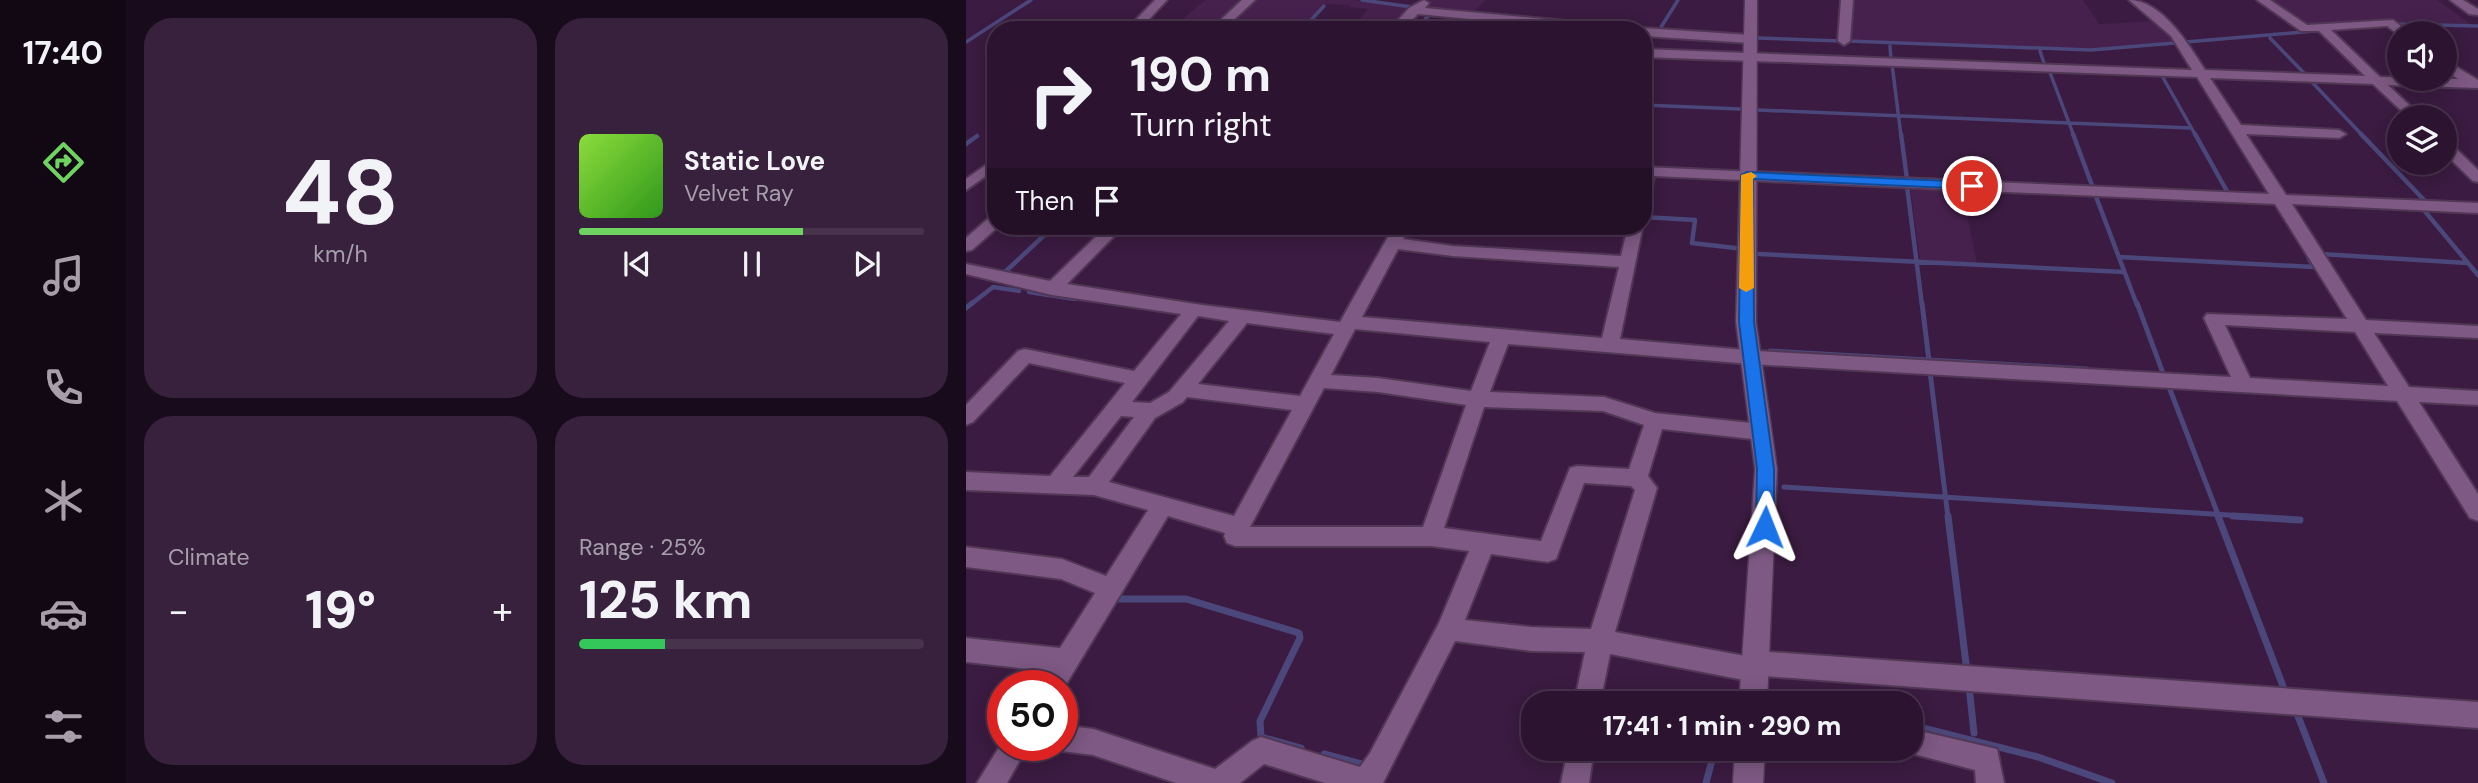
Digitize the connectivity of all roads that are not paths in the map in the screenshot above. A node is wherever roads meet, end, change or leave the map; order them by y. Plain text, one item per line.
1 (1161, 0) edge
2 (1249, 0) edge
3 (1427, 0) edge
4 (1751, 0) edge
5 (1847, 0) edge
6 (2135, 0) edge
7 (2263, 0) edge
8 (2456, 0) edge
9 (1413, 10) junction
10 (2478, 12) edge
11 (1141, 21) edge
12 (1226, 21) edge
13 (1403, 21) edge
14 (1491, 21) edge
15 (2387, 22) edge
16 (2325, 31) dead end
17 (1652, 33) edge
18 (1844, 41) dead end
19 (1750, 48) junction
20 (1652, 53) edge
21 (2457, 72) edge
22 (2200, 73) junction
23 (2375, 80) junction
24 (2476, 85) edge
25 (2401, 105) edge
26 (2235, 129) junction
27 (2339, 134) dead end
28 (2457, 158) edge
29 (987, 169) edge
30 (1652, 171) edge
31 (1747, 175) junction
32 (2478, 178) edge
33 (966, 186) edge
34 (2280, 200) junction
35 (2478, 208) edge
36 (987, 228) edge
37 (1107, 235) edge
38 (1398, 235) edge
39 (1634, 235) edge
40 (1394, 243) junction
41 (966, 246) edge
42 (1628, 262) junction
43 (966, 269) edge
44 (1052, 289) junction
45 (1192, 312) junction
46 (1242, 317) junction
47 (1347, 325) junction
48 (2359, 325) junction
49 (2478, 331) edge
50 (1501, 337) junction
51 (1610, 345) junction
52 (1750, 356) junction
53 (1137, 379) junction
54 (1318, 381) junction
55 (2244, 385) junction
56 (1182, 389) junction
57 (2403, 393) junction
58 (2478, 398) edge
59 (1478, 399) junction
60 (1305, 404) junction
61 (1114, 408) junction
62 (1149, 411) junction
63 (966, 417) edge
64 (1655, 421) junction
65 (1761, 432) junction
66 (1637, 478) junction
67 (1057, 482) junction
68 (968, 484) edge
69 (1094, 486) junction
70 (1162, 506) junction
71 (2478, 512) edge
72 (1239, 527) junction
73 (1431, 536) junction
74 (1484, 543) junction
75 (966, 557) edge
76 (1111, 589) junction
77 (1450, 629) junction
78 (1600, 641) junction
79 (966, 650) edge
80 (1067, 661) junction
81 (1755, 667) junction
82 (1061, 670) edge
83 (1590, 691) edge
84 (1753, 691) edge
85 (2478, 715) edge
86 (1078, 740) edge
87 (1923, 745) edge
88 (1005, 761) edge
89 (1579, 761) edge
90 (1749, 761) edge
91 (1367, 782) edge
92 (991, 783) edge
93 (1218, 783) edge
94 (1575, 783) edge
95 (1748, 783) edge
96 (1990, 783) edge

1 - 11 street
2 - 12 street
3 - 9 street
4 - 19 main road
5 - 18 street
6 - 22 street
7 - 15 street
8 - 10 street
9 - 13 street
9 - 14 street
16 - 23 street
17 - 19 street
19 - 20 street
19 - 22 street
19 - 31 main road
21 - 24 street
22 - 23 street
22 - 26 street
23 - 24 street
23 - 25 street
26 - 27 street
26 - 34 street
28 - 32 street
29 - 33 street
30 - 31 street
31 - 34 street
31 - 52 main road
34 - 35 street
34 - 48 street
36 - 41 street
37 - 44 street
38 - 40 street
39 - 42 street
40 - 42 street
40 - 47 street
42 - 51 street
43 - 44 street
44 - 45 street
45 - 46 street
45 - 53 street
46 - 47 street
46 - 56 street
47 - 50 street
47 - 54 street
48 - 49 street
48 - 55 street
48 - 57 street
50 - 51 street
50 - 59 street
51 - 52 street
52 - 55 street
52 - 65 main road
53 - 61 street
53 - 63 street
54 - 59 street
54 - 60 street
55 - 57 street
56 - 60 street
56 - 62 street
57 - 58 street
57 - 71 street
59 - 64 street
59 - 73 street
60 - 72 street
61 - 62 street
61 - 67 street
62 - 69 street
64 - 65 street
64 - 66 street
65 - 81 main road
66 - 74 street
66 - 78 street
67 - 68 street
67 - 69 street
69 - 70 street
70 - 72 street
70 - 76 street
72 - 73 street
73 - 74 street
74 - 77 street
75 - 76 street
76 - 80 street
77 - 78 street
77 - 91 street
78 - 81 street
78 - 83 street
79 - 80 street
80 - 82 street
81 - 84 main road
81 - 85 street
86 - 93 street
87 - 96 street
88 - 92 street
89 - 94 street
90 - 95 main road
91 - 93 street

